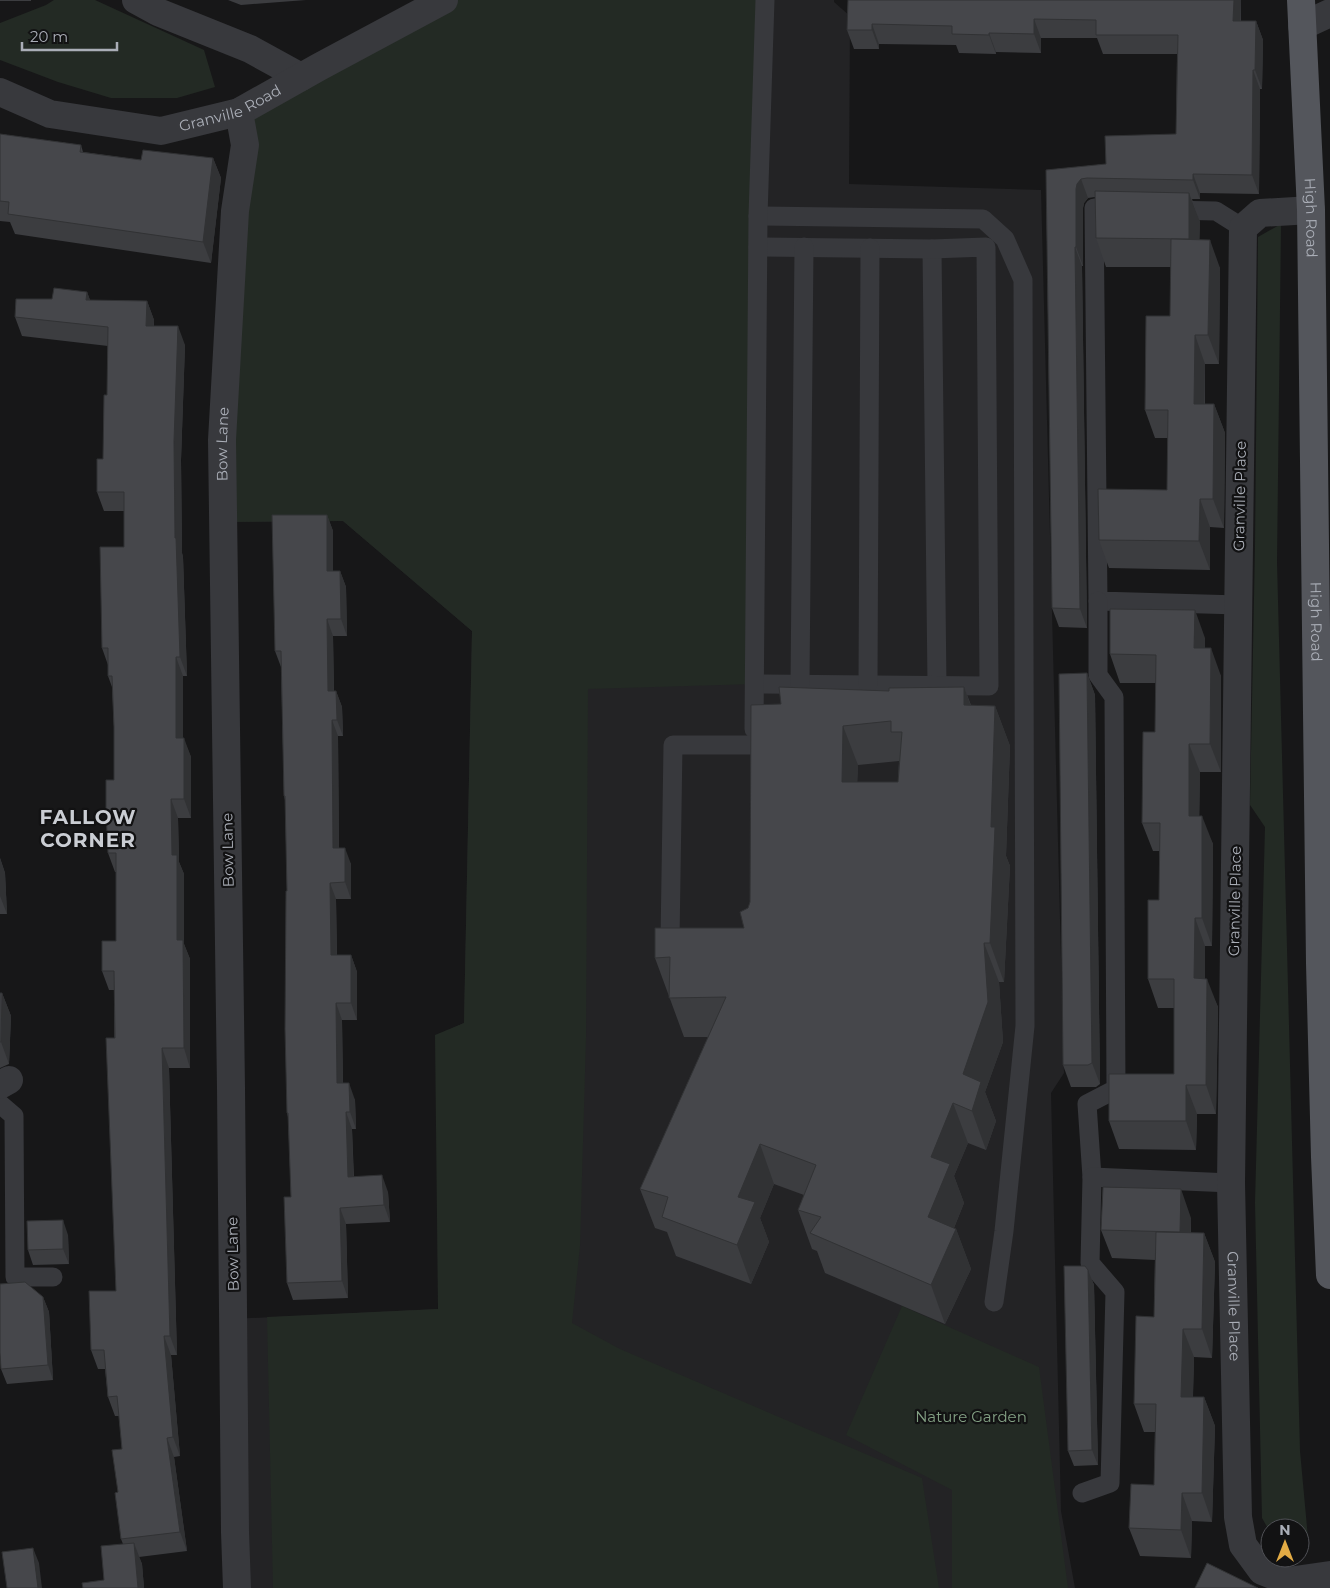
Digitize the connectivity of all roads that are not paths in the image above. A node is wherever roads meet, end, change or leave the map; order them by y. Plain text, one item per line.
1 (136, 0) edge
2 (444, 0) edge
3 (765, 0) edge
4 (1302, 13) edge
5 (1330, 14) edge
6 (302, 77) junction
7 (0, 92) edge
8 (239, 112) junction
9 (1132, 209) edge
10 (1151, 210) edge
11 (1311, 210) junction
12 (758, 216) junction
13 (1243, 228) junction
14 (758, 247) junction
15 (804, 247) junction
16 (870, 248) junction
17 (932, 249) junction
18 (1098, 601) junction
19 (1239, 605) junction
20 (754, 684) junction
21 (800, 684) junction
22 (868, 684) junction
23 (938, 685) junction
24 (754, 745) junction
25 (754, 764) edge
26 (697, 941) edge
27 (3, 1090) edge
28 (1092, 1177) junction
29 (1231, 1183) junction
30 (1330, 1275) edge
31 (53, 1276) dead end
32 (994, 1302) dead end
33 (1082, 1493) dead end
34 (1330, 1576) edge
35 (238, 1588) edge

1 - 6 street
2 - 6 street, Granville Road
3 - 12 lane
4 - 5 street
4 - 11 main road, High Road
6 - 8 street, Granville Road
7 - 8 street, Granville Road
8 - 35 street, Bow Lane
9 - 18 lane
10 - 13 lane
11 - 13 street
11 - 30 main road, High Road
12 - 14 lane
12 - 32 lane
13 - 19 street, Granville Place
14 - 15 lane
14 - 20 lane
15 - 16 lane
15 - 21 lane
16 - 17 lane
16 - 22 lane
17 - 23 lane
17 - 23 lane
18 - 19 lane
18 - 28 lane
19 - 29 street, Granville Place
20 - 21 lane
20 - 24 lane
21 - 22 lane
22 - 23 lane
24 - 25 lane
24 - 26 lane
27 - 31 lane
28 - 29 lane
28 - 33 lane
29 - 34 street, Granville Place

